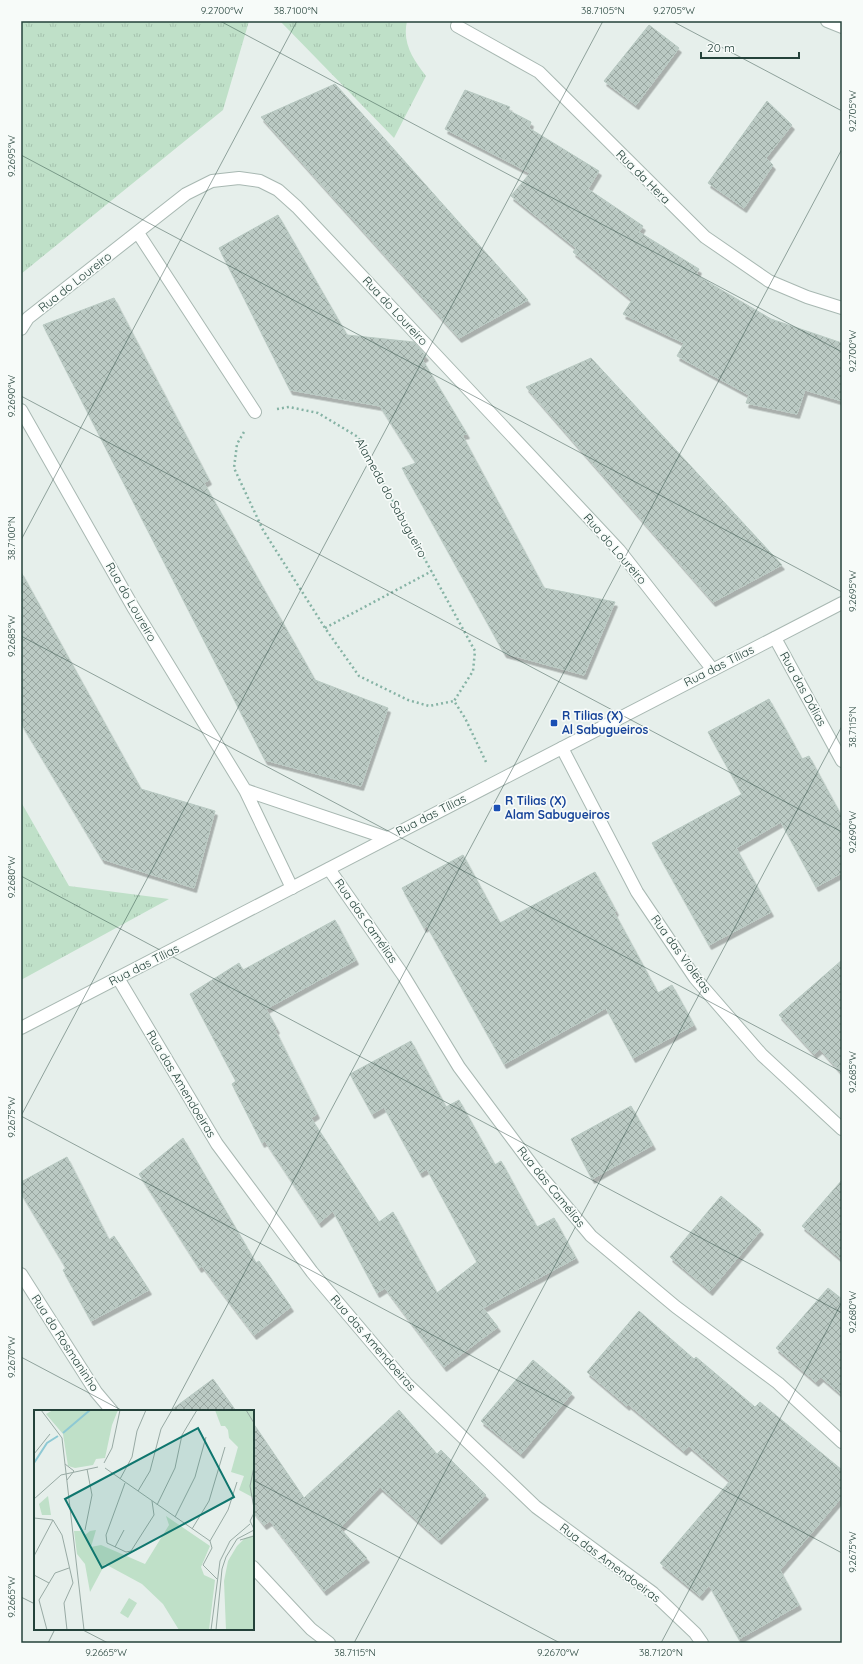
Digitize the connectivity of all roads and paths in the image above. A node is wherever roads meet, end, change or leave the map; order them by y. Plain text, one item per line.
1 (826, 21) edge
2 (457, 26) dead end
3 (842, 27) edge
4 (138, 233) junction
5 (842, 308) edge
6 (21, 329) edge
7 (21, 410) edge
8 (255, 412) junction
9 (432, 571) junction
10 (842, 603) edge
11 (325, 628) junction
12 (775, 638) junction
13 (713, 670) junction
14 (454, 702) junction
15 (562, 748) junction
16 (842, 761) edge
17 (496, 782) junction
18 (245, 790) junction
19 (387, 838) junction
20 (329, 868) junction
21 (292, 888) junction
22 (118, 978) junction
23 (21, 1028) edge
24 (842, 1129) edge
25 (21, 1274) edge
26 (111, 1410) edge
27 (842, 1442) edge
28 (254, 1568) edge
29 (329, 1643) edge
30 (702, 1643) edge

1 - 3 street
2 - 5 street, Rua da Hera
4 - 6 street, Rua do Loureiro
4 - 8 street
4 - 13 street, Rua do Loureiro
7 - 18 street, Rua do Loureiro
8 - 9 path, Alameda do Sabugueiro
8 - 11 path
9 - 11 path, Alameda do Sabugueiro
9 - 14 path, Alameda do Sabugueiro
10 - 12 street, Rua das Tílias
11 - 14 path
12 - 13 street, Rua das Tílias
12 - 16 street, Rua das Dálias
13 - 15 street, Rua das Tílias
14 - 17 path
15 - 17 street, Rua das Tílias
15 - 24 street, Rua das Violetas
17 - 19 street, Rua das Tílias
18 - 19 street
18 - 21 street, Rua do Loureiro
19 - 20 street, Rua das Tílias
20 - 21 street, Rua das Tílias
20 - 27 street, Rua das Camélias
21 - 22 street, Rua das Tílias
22 - 23 street, Rua das Tílias
22 - 30 street, Rua das Amendoeiras
25 - 26 street, Rua do Rosmaninho
28 - 29 street

